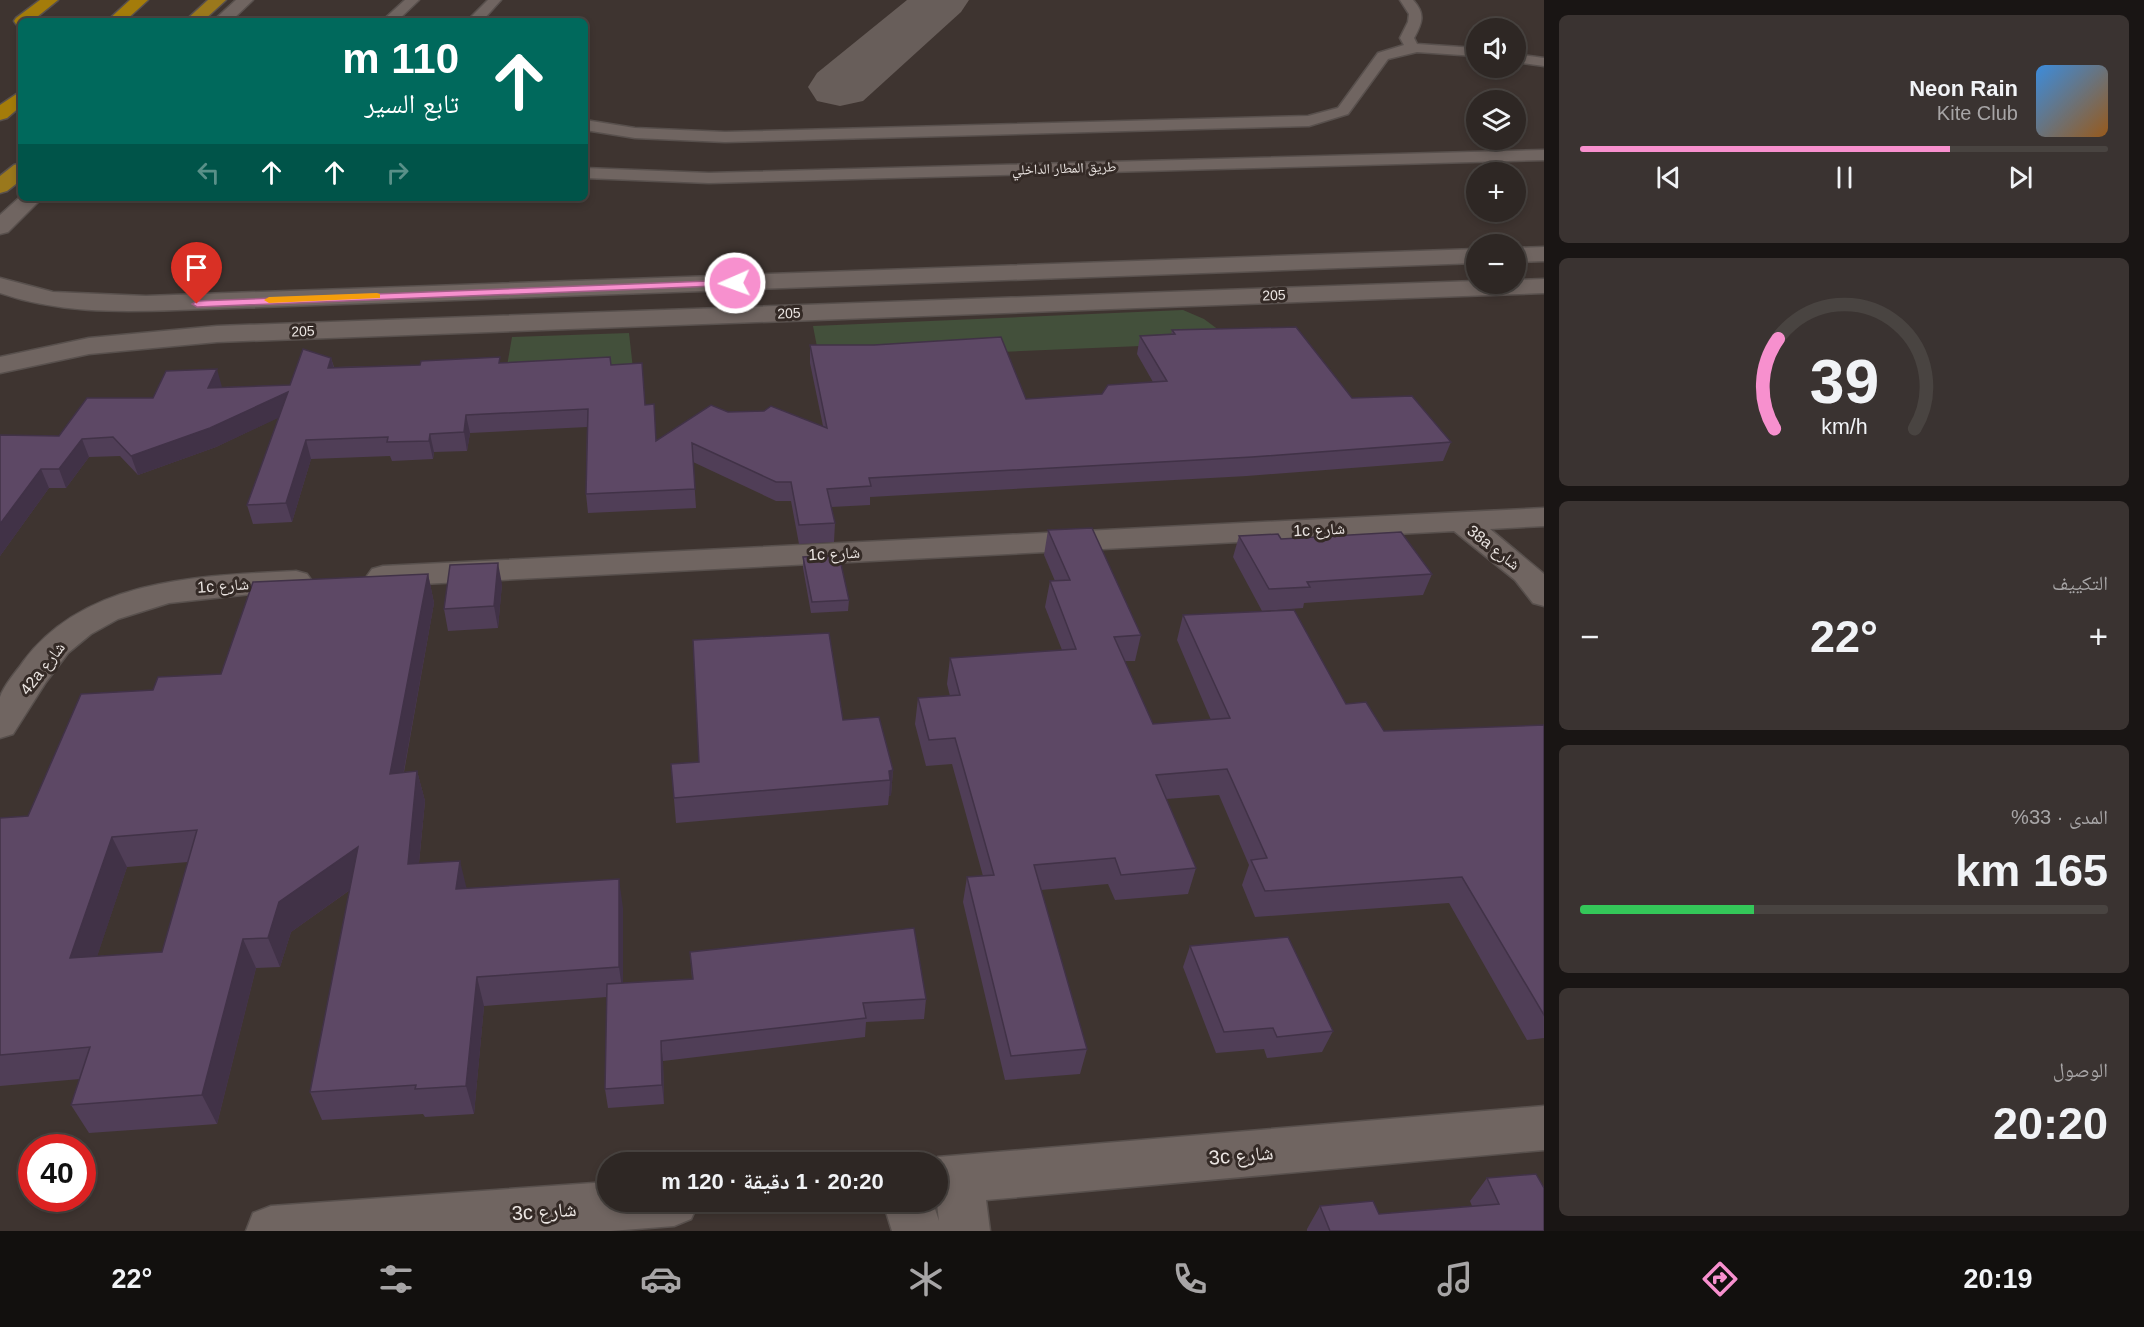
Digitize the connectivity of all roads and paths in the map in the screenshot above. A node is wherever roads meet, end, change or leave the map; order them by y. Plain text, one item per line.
1 (50, 0) edge
2 (140, 0) edge
3 (218, 0) edge
4 (245, 0) edge
5 (413, 0) edge
6 (495, 0) edge
7 (1406, 0) edge
8 (25, 18) edge
9 (119, 18) edge
10 (197, 18) edge
11 (225, 18) edge
12 (392, 18) edge
13 (477, 18) edge
14 (18, 23) edge
15 (7, 32) dead end
16 (1413, 48) junction
17 (1466, 51) edge
18 (1526, 60) edge
19 (1544, 62) edge
20 (18, 99) edge
21 (0, 114) edge
22 (588, 125) edge
23 (1544, 155) edge
24 (18, 172) edge
25 (588, 172) edge
26 (0, 187) edge
27 (28, 201) edge
28 (0, 227) edge
29 (1544, 254) edge
30 (1526, 255) edge
31 (1466, 256) edge
32 (0, 285) edge
33 (1544, 286) edge
34 (234, 301) junction
35 (0, 306) edge
36 (217, 334) junction
37 (0, 345) edge
38 (0, 365) edge
39 (1544, 517) edge
40 (1502, 519) junction
41 (1461, 521) junction
42 (360, 578) edge
43 (325, 579) edge
44 (1535, 584) edge
45 (126, 605) joint
46 (0, 725) edge
47 (1544, 1128) edge
48 (948, 1180) edge
49 (597, 1208) edge
50 (911, 1212) edge
51 (271, 1231) edge
52 (917, 1231) edge
53 (965, 1231) edge

1 - 8 highway
2 - 9 highway
3 - 10 highway
4 - 11 street
5 - 12 lane
6 - 13 lane
7 - 16 lane
14 - 15 highway
16 - 17 lane
16 - 22 lane
18 - 19 lane
20 - 21 highway
23 - 25 lane, طريق المطار الداخلي
24 - 26 highway
27 - 28 street
29 - 30 street
31 - 34 street, 205
32 - 34 street, 205
33 - 36 street, 205
34 - 35 street
36 - 37 street
36 - 38 street, 205
39 - 40 street, 1c شارع
40 - 41 street, 1c شارع
40 - 44 street, 38a شارع
41 - 42 street, 1c شارع
41 - 44 street, 38a شارع
43 - 45 street, 1c شارع
45 - 46 street, 42a شارع
47 - 48 street, 3c شارع
48 - 53 street
49 - 51 street, 3c شارع
50 - 52 street

